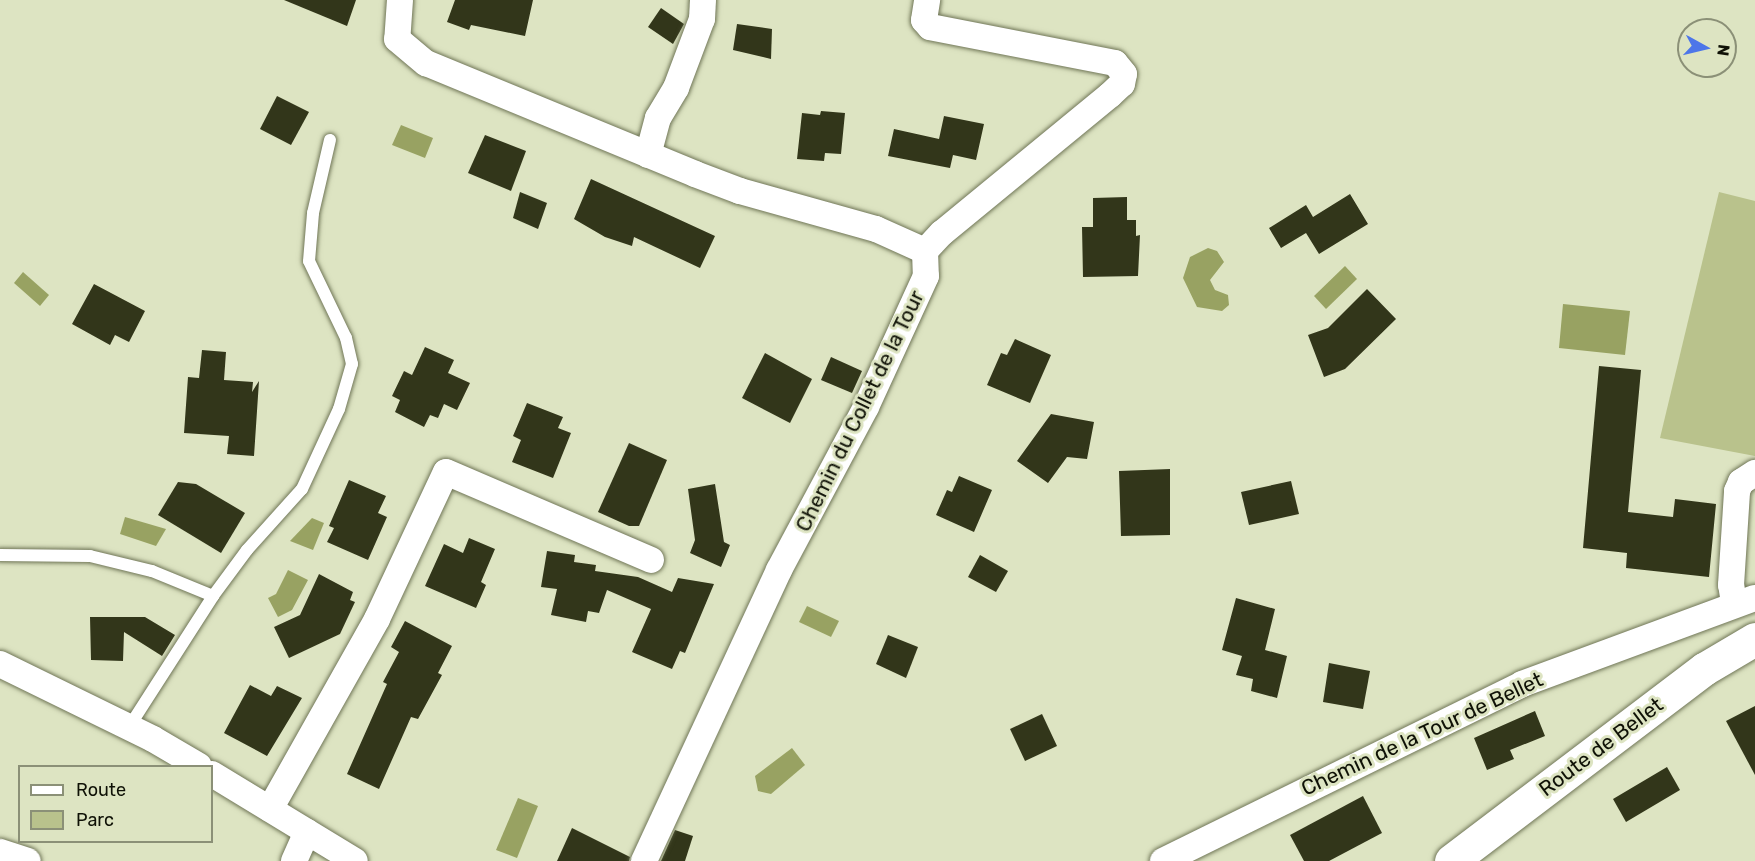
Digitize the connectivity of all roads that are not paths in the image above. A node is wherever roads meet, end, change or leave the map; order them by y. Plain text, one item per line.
1 (400, 0) edge
2 (703, 0) edge
3 (927, 0) edge
4 (330, 140) dead end
5 (648, 155) junction
6 (926, 251) junction
7 (1755, 473) edge
8 (0, 555) edge
9 (651, 560) dead end
10 (213, 596) junction
11 (1744, 600) edge
12 (1755, 639) edge
13 (0, 664) edge
14 (129, 727) junction
15 (197, 765) edge
16 (213, 775) edge
17 (270, 810) junction
18 (307, 832) junction
19 (0, 852) edge
20 (28, 861) edge
21 (294, 861) edge
22 (355, 861) edge
23 (644, 861) edge
24 (1164, 861) edge
25 (1451, 861) edge

1 - 5 street
2 - 5 street
3 - 6 street
4 - 10 lane
5 - 6 street
6 - 23 street, Chemin du Collet de la Tour
7 - 11 street
8 - 10 lane
9 - 17 street
10 - 14 lane
11 - 24 street, Chemin de la Tour de Bellet
12 - 25 main road, Route de Bellet
13 - 14 street
14 - 15 street
16 - 17 street
17 - 18 street
18 - 21 street
18 - 22 street
19 - 20 street

